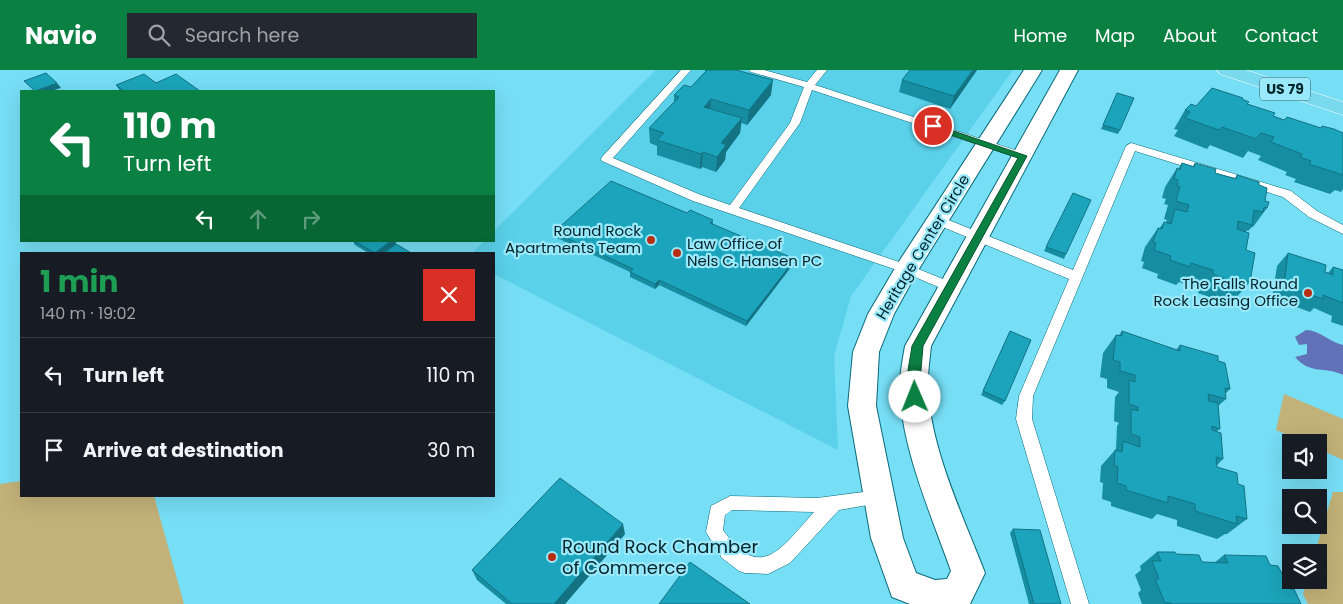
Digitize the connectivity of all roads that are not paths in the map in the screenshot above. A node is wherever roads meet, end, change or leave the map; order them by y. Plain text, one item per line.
1 (686, 70) edge
2 (754, 70) edge
3 (822, 70) edge
4 (1033, 70) edge
5 (1069, 70) edge
6 (1227, 70) edge
7 (809, 86) junction
8 (1343, 109) edge
9 (986, 144) junction
10 (1023, 156) junction
11 (732, 210) junction
12 (937, 220) junction
13 (1343, 230) edge
14 (979, 237) junction
15 (907, 269) junction
16 (1077, 277) junction
17 (950, 287) junction
18 (880, 497) junction
19 (834, 502) junction
20 (1080, 604) edge

1 - 11 lane
2 - 7 lane
3 - 7 lane
4 - 9 street, Heritage Center Circle
5 - 10 street, Heritage Center Circle
6 - 8 highway, US 79
7 - 9 lane
7 - 11 lane
9 - 10 lane
9 - 12 street, Heritage Center Circle
10 - 14 street, Heritage Center Circle
11 - 15 lane
12 - 14 lane
12 - 15 street, Heritage Center Circle
13 - 16 lane
14 - 16 lane
14 - 17 street, Heritage Center Circle
15 - 17 lane
15 - 18 street, Heritage Center Circle
16 - 20 lane
17 - 18 street, Heritage Center Circle
18 - 19 lane
19 - 19 lane

